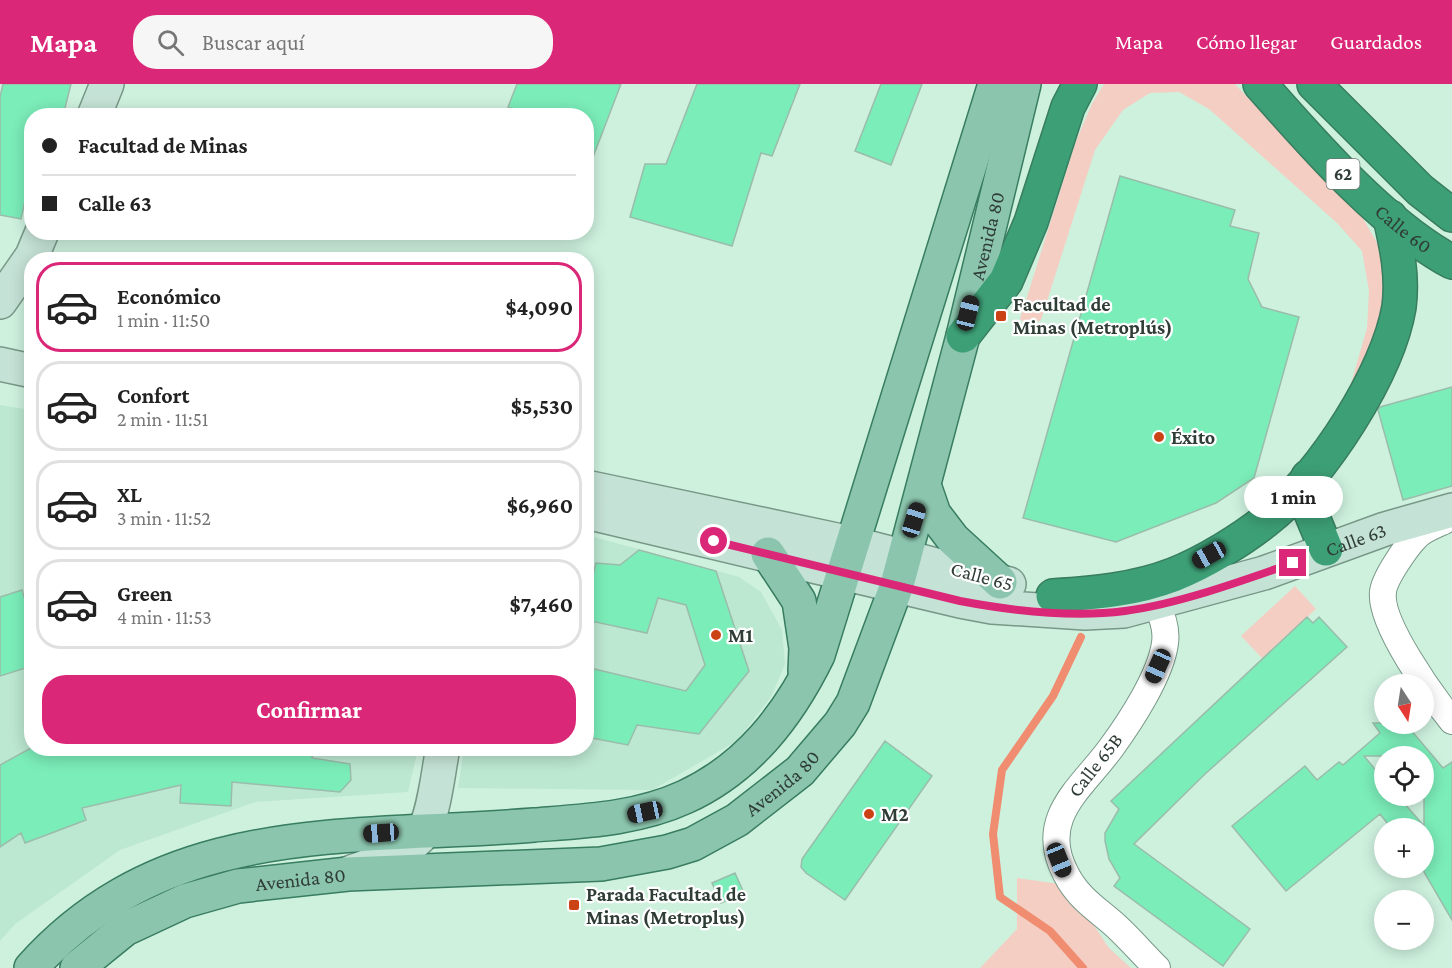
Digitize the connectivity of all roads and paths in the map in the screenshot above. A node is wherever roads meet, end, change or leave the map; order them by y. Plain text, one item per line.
1 (107, 84) edge
2 (995, 84) edge
3 (1024, 84) edge
4 (1080, 84) edge
5 (1260, 84) edge
6 (1314, 84) edge
7 (97, 108) edge
8 (1452, 215) edge
9 (1390, 218) junction
10 (1452, 262) edge
11 (24, 268) edge
12 (0, 302) edge
13 (963, 336) junction
14 (0, 364) edge
15 (24, 369) edge
16 (1308, 477) junction
17 (924, 485) junction
18 (594, 489) edge
19 (1452, 510) edge
20 (594, 514) edge
21 (1452, 517) edge
22 (1326, 549) junction
23 (768, 554) junction
24 (847, 557) junction
25 (901, 571) junction
26 (1000, 582) junction
27 (1053, 596) junction
28 (1156, 604) junction
29 (1085, 614) junction
30 (804, 683) junction
31 (1452, 721) edge
32 (441, 756) edge
33 (424, 831) junction
34 (348, 874) junction
35 (31, 968) edge
36 (77, 968) edge
37 (1157, 968) edge

1 - 7 main road
2 - 24 main road, Avenida 80
3 - 13 main road, Avenida 80
4 - 13 highway
5 - 9 highway, Calle 60 / 62
6 - 8 highway
9 - 10 highway, Calle 60 / 62
9 - 16 highway
11 - 12 main road
13 - 17 main road, Avenida 80
14 - 15 main road
16 - 22 highway
16 - 27 highway
17 - 25 main road, Avenida 80
17 - 26 main road
18 - 24 main road, Calle 65
19 - 22 main road, Calle 63
20 - 23 main road, Calle 65
21 - 31 street
22 - 28 main road, Calle 63
23 - 24 main road, Calle 65
23 - 30 main road
24 - 25 main road, Calle 65
24 - 30 main road, Avenida 80
25 - 26 main road, Calle 65
25 - 29 main road, Calle 65
25 - 34 main road, Avenida 80
26 - 27 main road, Calle 65
27 - 29 main road, Calle 65
28 - 29 main road, Calle 63
28 - 37 street, Calle 65B
30 - 33 main road, Avenida 80
32 - 33 main road
33 - 34 main road
33 - 35 main road, Avenida 80
34 - 36 main road, Avenida 80

